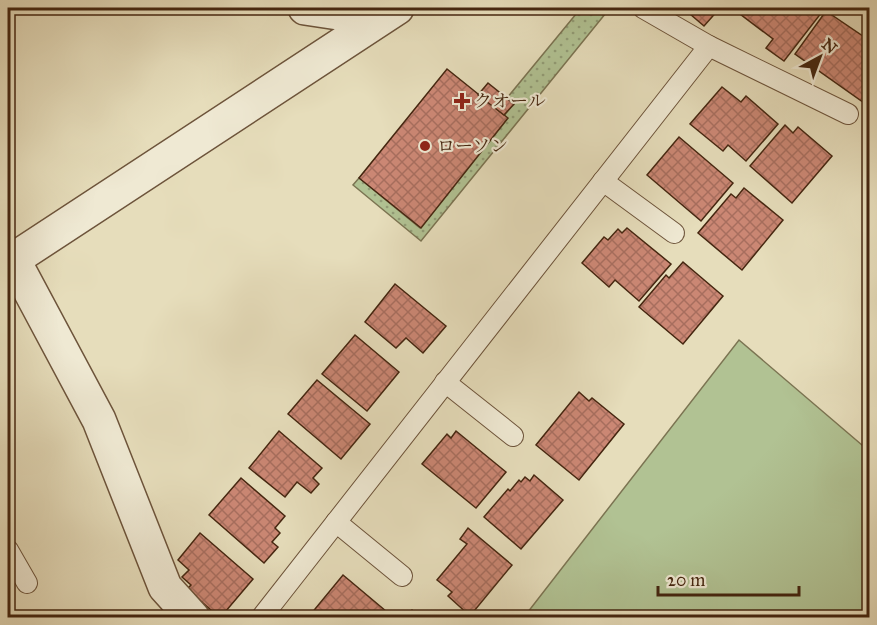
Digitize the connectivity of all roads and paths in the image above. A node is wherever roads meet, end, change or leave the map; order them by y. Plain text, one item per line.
1 (644, 8) edge
2 (313, 9) edge
3 (388, 13) edge
4 (709, 46) junction
5 (330, 51) junction
6 (848, 114) dead end
7 (603, 181) junction
8 (674, 233) dead end
9 (10, 261) edge
10 (445, 382) junction
11 (513, 436) dead end
12 (336, 522) junction
13 (8, 550) edge
14 (402, 576) dead end
15 (27, 583) dead end
16 (193, 618) edge
17 (261, 618) edge

1 - 4 lane
2 - 3 street
2 - 5 street
3 - 5 street
4 - 6 lane
4 - 7 lane
5 - 9 street
7 - 8 lane
7 - 10 lane
9 - 16 street
10 - 11 lane
10 - 12 lane
12 - 14 lane
12 - 17 lane
13 - 15 lane

